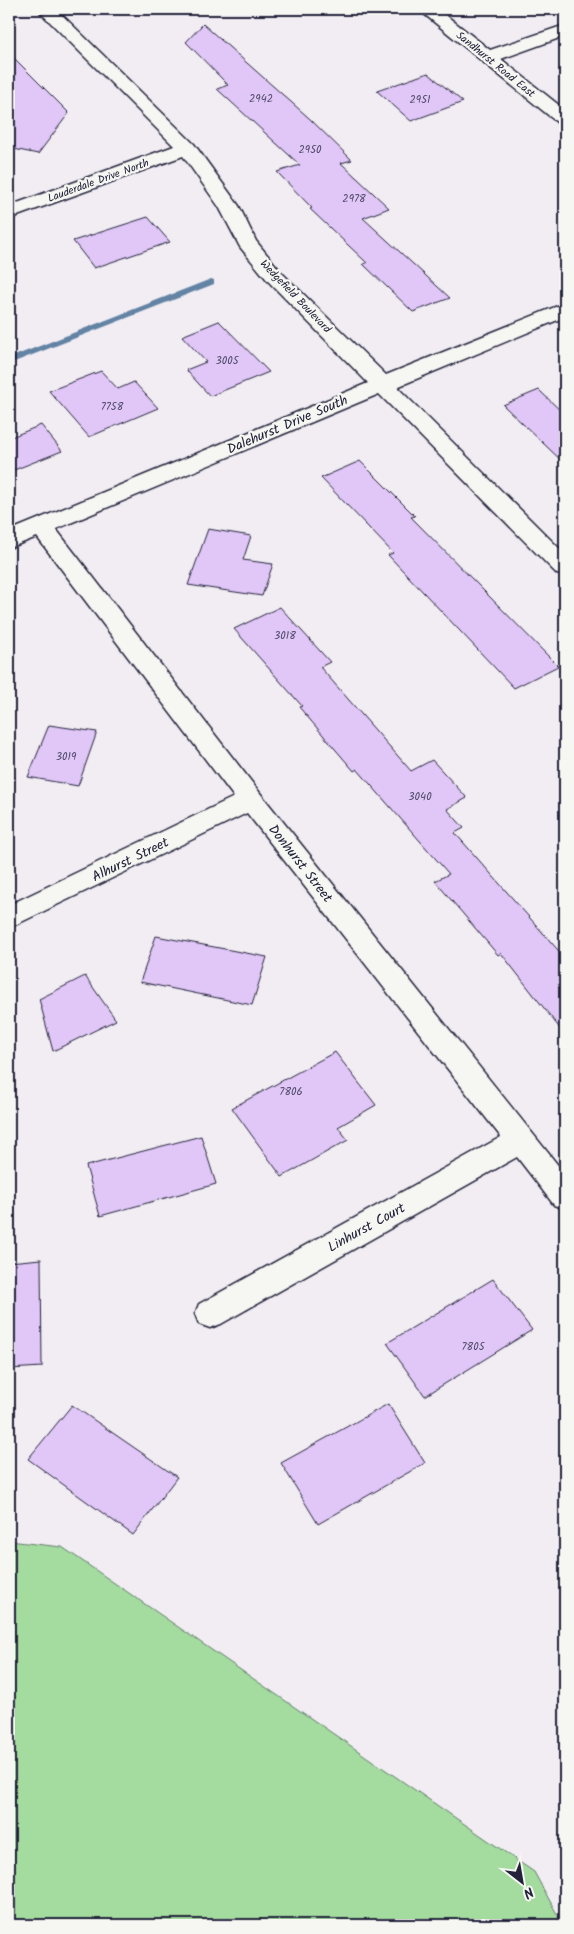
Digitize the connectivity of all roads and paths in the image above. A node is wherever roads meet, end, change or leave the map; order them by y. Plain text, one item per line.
1 (46, 9) edge
2 (427, 9) edge
3 (565, 30) edge
4 (488, 58) junction
5 (565, 120) edge
6 (187, 148) junction
7 (9, 212) edge
8 (565, 310) edge
9 (383, 384) junction
10 (41, 526) junction
11 (9, 540) edge
12 (565, 568) edge
13 (251, 800) junction
14 (9, 917) edge
15 (521, 1140) junction
16 (565, 1196) edge
17 (210, 1314) dead end

1 - 6 street, Wedgefield Boulevard
2 - 4 street, Sandhurst Road East
3 - 4 street
4 - 5 street, Sandhurst Road East
6 - 7 street, Lauderdale Drive North
6 - 9 street, Wedgefield Boulevard
8 - 9 street, Dalehurst Drive South
9 - 10 street, Dalehurst Drive South
9 - 12 street, Wedgefield Boulevard
10 - 11 street, Dalehurst Drive South
10 - 13 street, Donhurst Street
13 - 14 street, Alhurst Street
13 - 15 street, Donhurst Street
15 - 16 street, Donhurst Street
15 - 17 street, Linhurst Court

